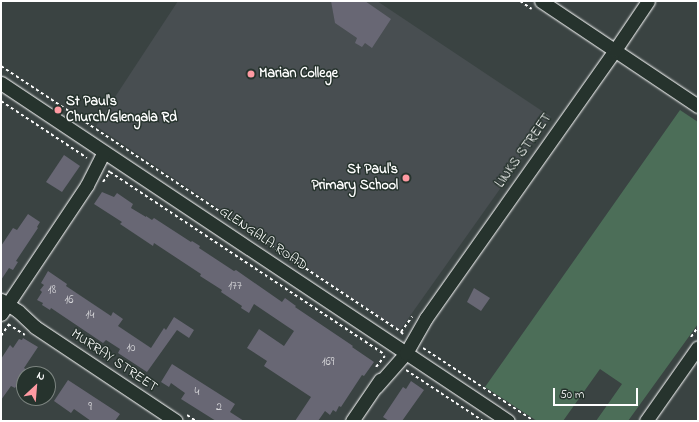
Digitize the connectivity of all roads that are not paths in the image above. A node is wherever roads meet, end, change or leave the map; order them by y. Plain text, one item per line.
1 (541, 1) edge
2 (648, 1) edge
3 (615, 50) junction
4 (1, 83) edge
5 (698, 106) edge
6 (108, 155) junction
7 (3, 308) edge
8 (698, 347) edge
9 (402, 350) junction
10 (176, 421) edge
11 (352, 421) edge
12 (508, 421) edge
13 (646, 421) edge

1 - 3 street
2 - 3 street, LINKS STREET
3 - 5 street
3 - 9 street, LINKS STREET
4 - 6 street, GLENGALA ROAD
6 - 7 street
6 - 9 street, GLENGALA ROAD
7 - 10 street, MURRAY STREET
8 - 13 street
9 - 11 street, LINKS STREET
9 - 12 street, GLENGALA ROAD

